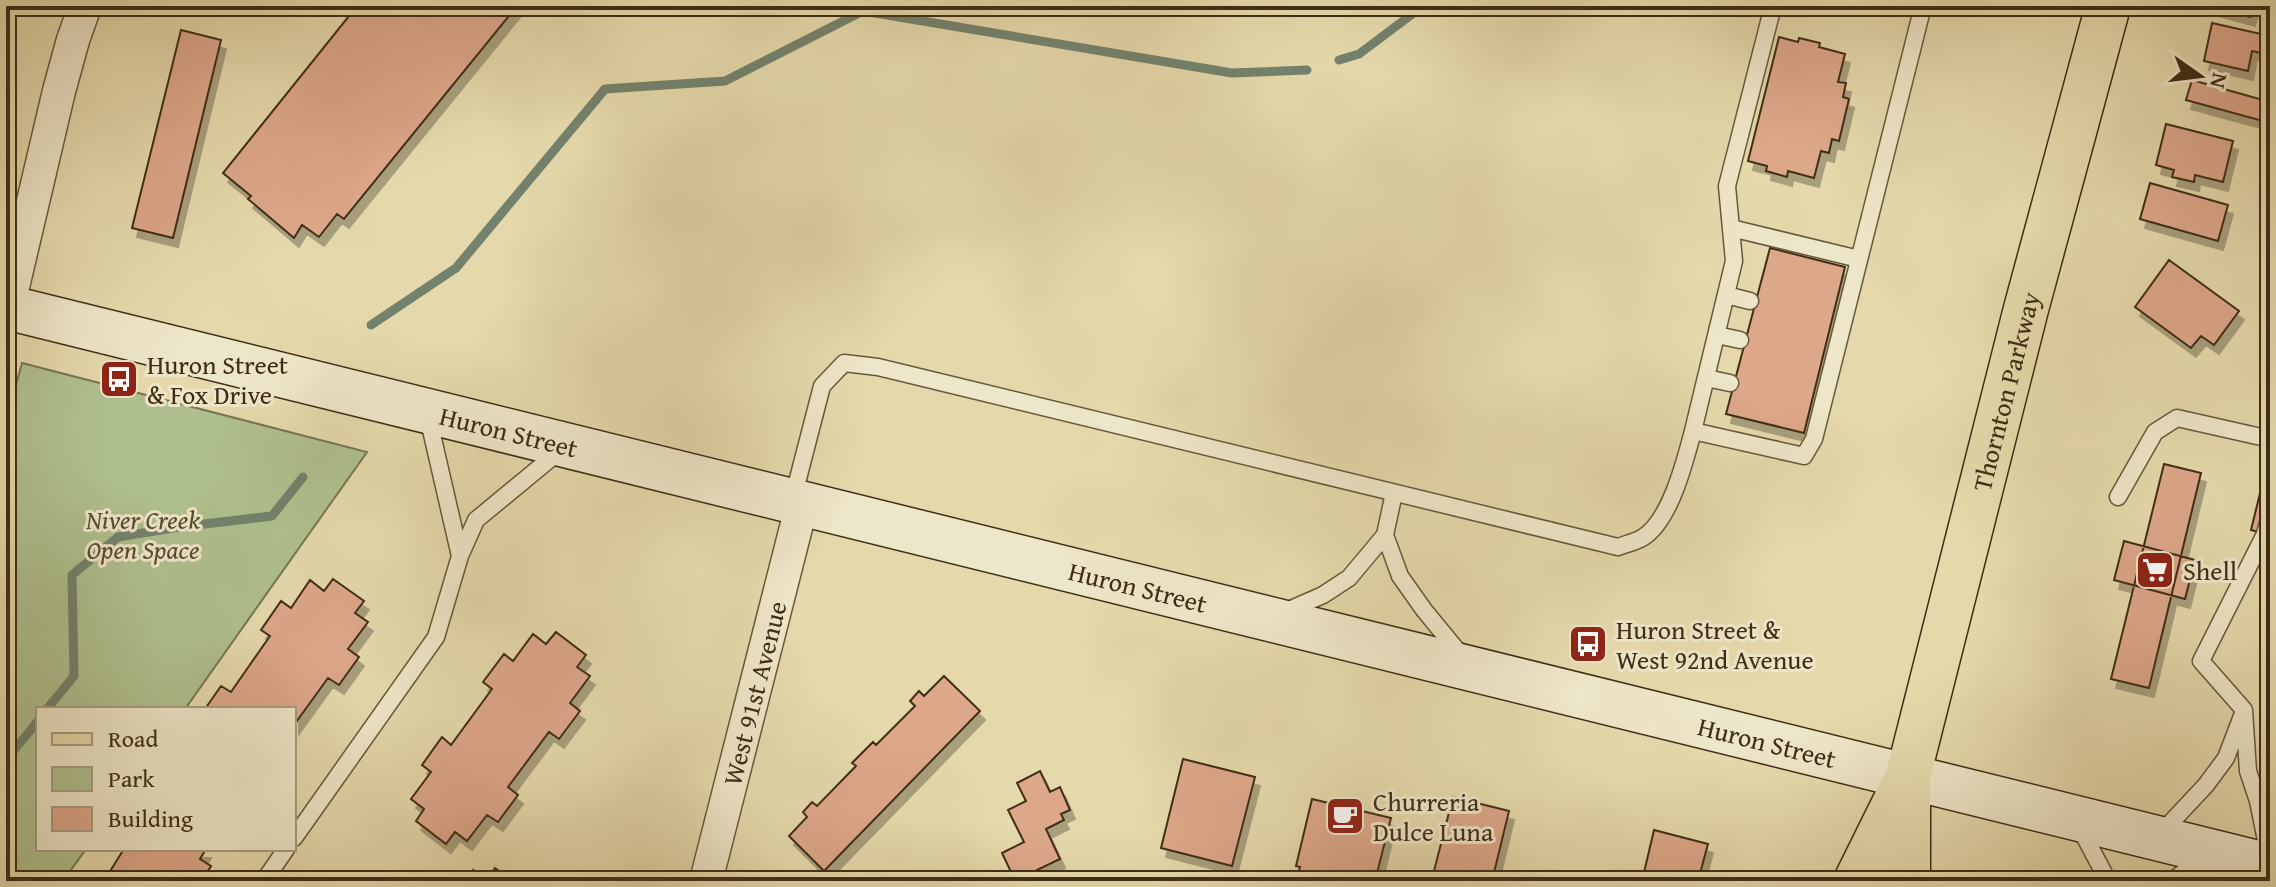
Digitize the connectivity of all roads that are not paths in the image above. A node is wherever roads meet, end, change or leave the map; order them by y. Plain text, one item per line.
1 (85, 6) edge
2 (1773, 6) edge
3 (2108, 6) edge
4 (1918, 7) edge
5 (1731, 228) junction
6 (1859, 259) junction
7 (1726, 295) junction
8 (1750, 301) dead end
9 (7, 308) edge
10 (1717, 335) junction
11 (1740, 340) dead end
12 (1706, 378) junction
13 (1730, 383) dead end
14 (427, 411) junction
15 (1693, 431) junction
16 (2270, 439) edge
17 (567, 446) junction
18 (1394, 493) junction
19 (2118, 497) dead end
20 (798, 503) junction
21 (2270, 515) edge
22 (1385, 535) junction
23 (460, 556) junction
24 (1270, 619) junction
25 (1473, 669) junction
26 (2244, 710) junction
27 (1908, 776) junction
28 (2074, 817) junction
29 (296, 835) edge
30 (2156, 838) junction
31 (285, 851) edge
32 (2211, 851) junction
33 (2270, 863) edge
34 (264, 881) edge
35 (706, 881) edge
36 (1856, 881) edge
37 (1908, 881) edge
38 (2108, 881) edge
39 (2172, 881) edge

1 - 9 street
2 - 5 lane
3 - 27 main road, Thornton Parkway
4 - 6 lane
5 - 6 lane
5 - 7 lane
6 - 15 lane
7 - 8 lane
7 - 10 lane
9 - 14 main road, Huron Street
10 - 11 lane
10 - 12 lane
12 - 13 lane
12 - 15 lane
14 - 17 main road, Huron Street
14 - 23 lane
15 - 18 lane
16 - 19 lane
17 - 20 main road, Huron Street
17 - 23 lane
18 - 20 lane
18 - 22 lane
20 - 24 main road, Huron Street
20 - 35 street, West 91st Avenue
21 - 26 lane
22 - 24 lane
22 - 25 lane
23 - 29 lane
24 - 25 main road, Huron Street
25 - 27 main road, Huron Street
26 - 30 lane
26 - 33 lane
27 - 28 main road, Huron Street
27 - 36 main road, Thornton Parkway
27 - 37 main road, Thornton Parkway
28 - 30 main road, Huron Street
28 - 38 lane
30 - 32 main road, Huron Street
31 - 34 lane
32 - 33 main road, Huron Street
32 - 39 lane

